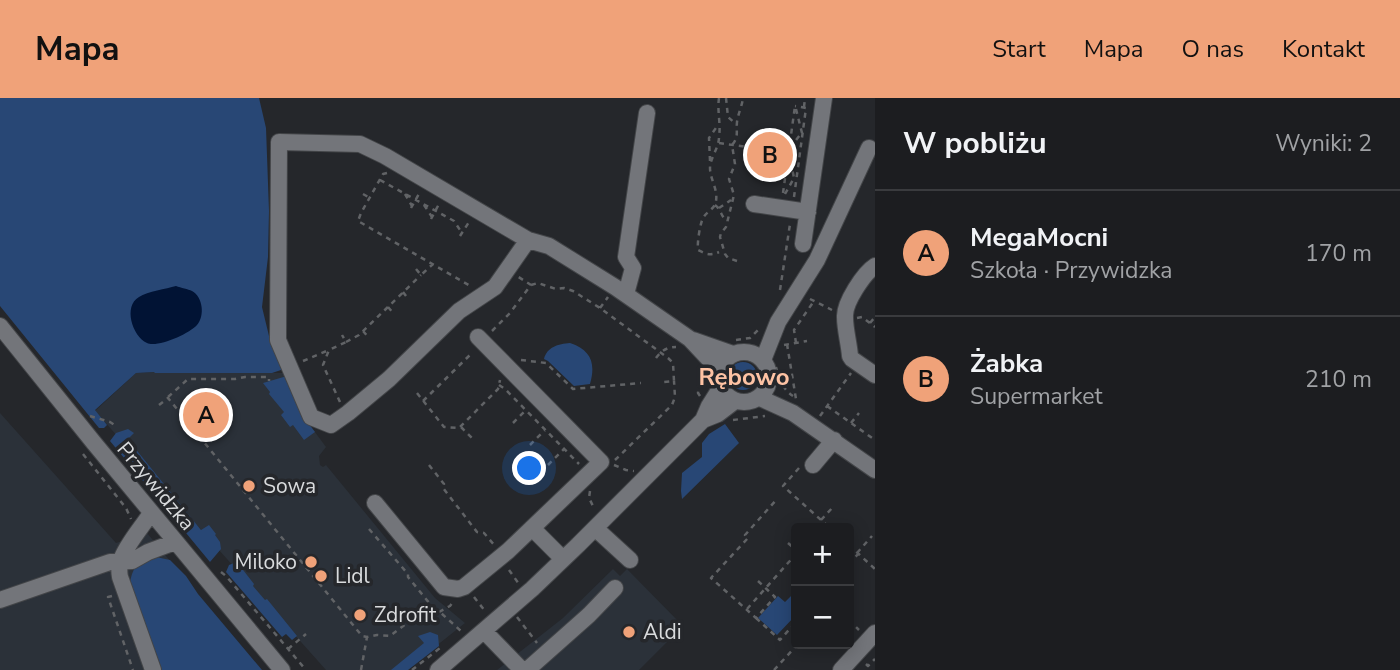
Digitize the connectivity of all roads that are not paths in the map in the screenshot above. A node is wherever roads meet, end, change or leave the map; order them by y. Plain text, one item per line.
1 (824, 98) edge
2 (647, 113) dead end
3 (869, 148) dead end
4 (754, 204) dead end
5 (808, 212) junction
6 (528, 240) junction
7 (825, 241) junction
8 (875, 266) edge
9 (626, 294) junction
10 (0, 326) edge
11 (480, 339) road end
12 (686, 343) junction
13 (758, 363) junction
14 (720, 371) junction
15 (875, 375) edge
16 (721, 387) junction
17 (760, 398) junction
18 (735, 401) junction
19 (798, 405) junction
20 (703, 420) junction
21 (834, 440) junction
22 (809, 463) road end
23 (875, 470) edge
24 (375, 503) dead end
25 (151, 513) junction
26 (532, 528) junction
27 (595, 528) junction
28 (176, 542) junction
29 (563, 559) junction
30 (630, 560) dead end
31 (120, 562) junction
32 (615, 588) dead end
33 (0, 600) edge
34 (484, 631) junction
35 (872, 642) edge
36 (153, 670) edge
37 (282, 670) edge
38 (438, 670) edge
39 (522, 670) edge
40 (527, 670) edge
41 (841, 670) edge

1 - 5 street
2 - 9 street
3 - 7 street
4 - 5 street
5 - 7 street
6 - 6 street
6 - 9 street
7 - 13 street
8 - 15 street
9 - 12 street
10 - 25 street, Przywidzka
11 - 26 street
12 - 13 street
12 - 14 street
13 - 14 street
13 - 17 street
13 - 19 street
14 - 16 street
16 - 18 street
16 - 20 street
17 - 18 street
17 - 19 street
18 - 20 street
19 - 21 street
20 - 27 street
21 - 22 street
21 - 23 street
24 - 26 street
25 - 28 street, Przywidzka
25 - 31 street
26 - 29 street
27 - 29 street
27 - 30 street
28 - 31 street
28 - 37 street, Przywidzka
29 - 34 street
31 - 33 street
31 - 36 street
32 - 40 street
34 - 38 street
34 - 39 street
35 - 41 street

